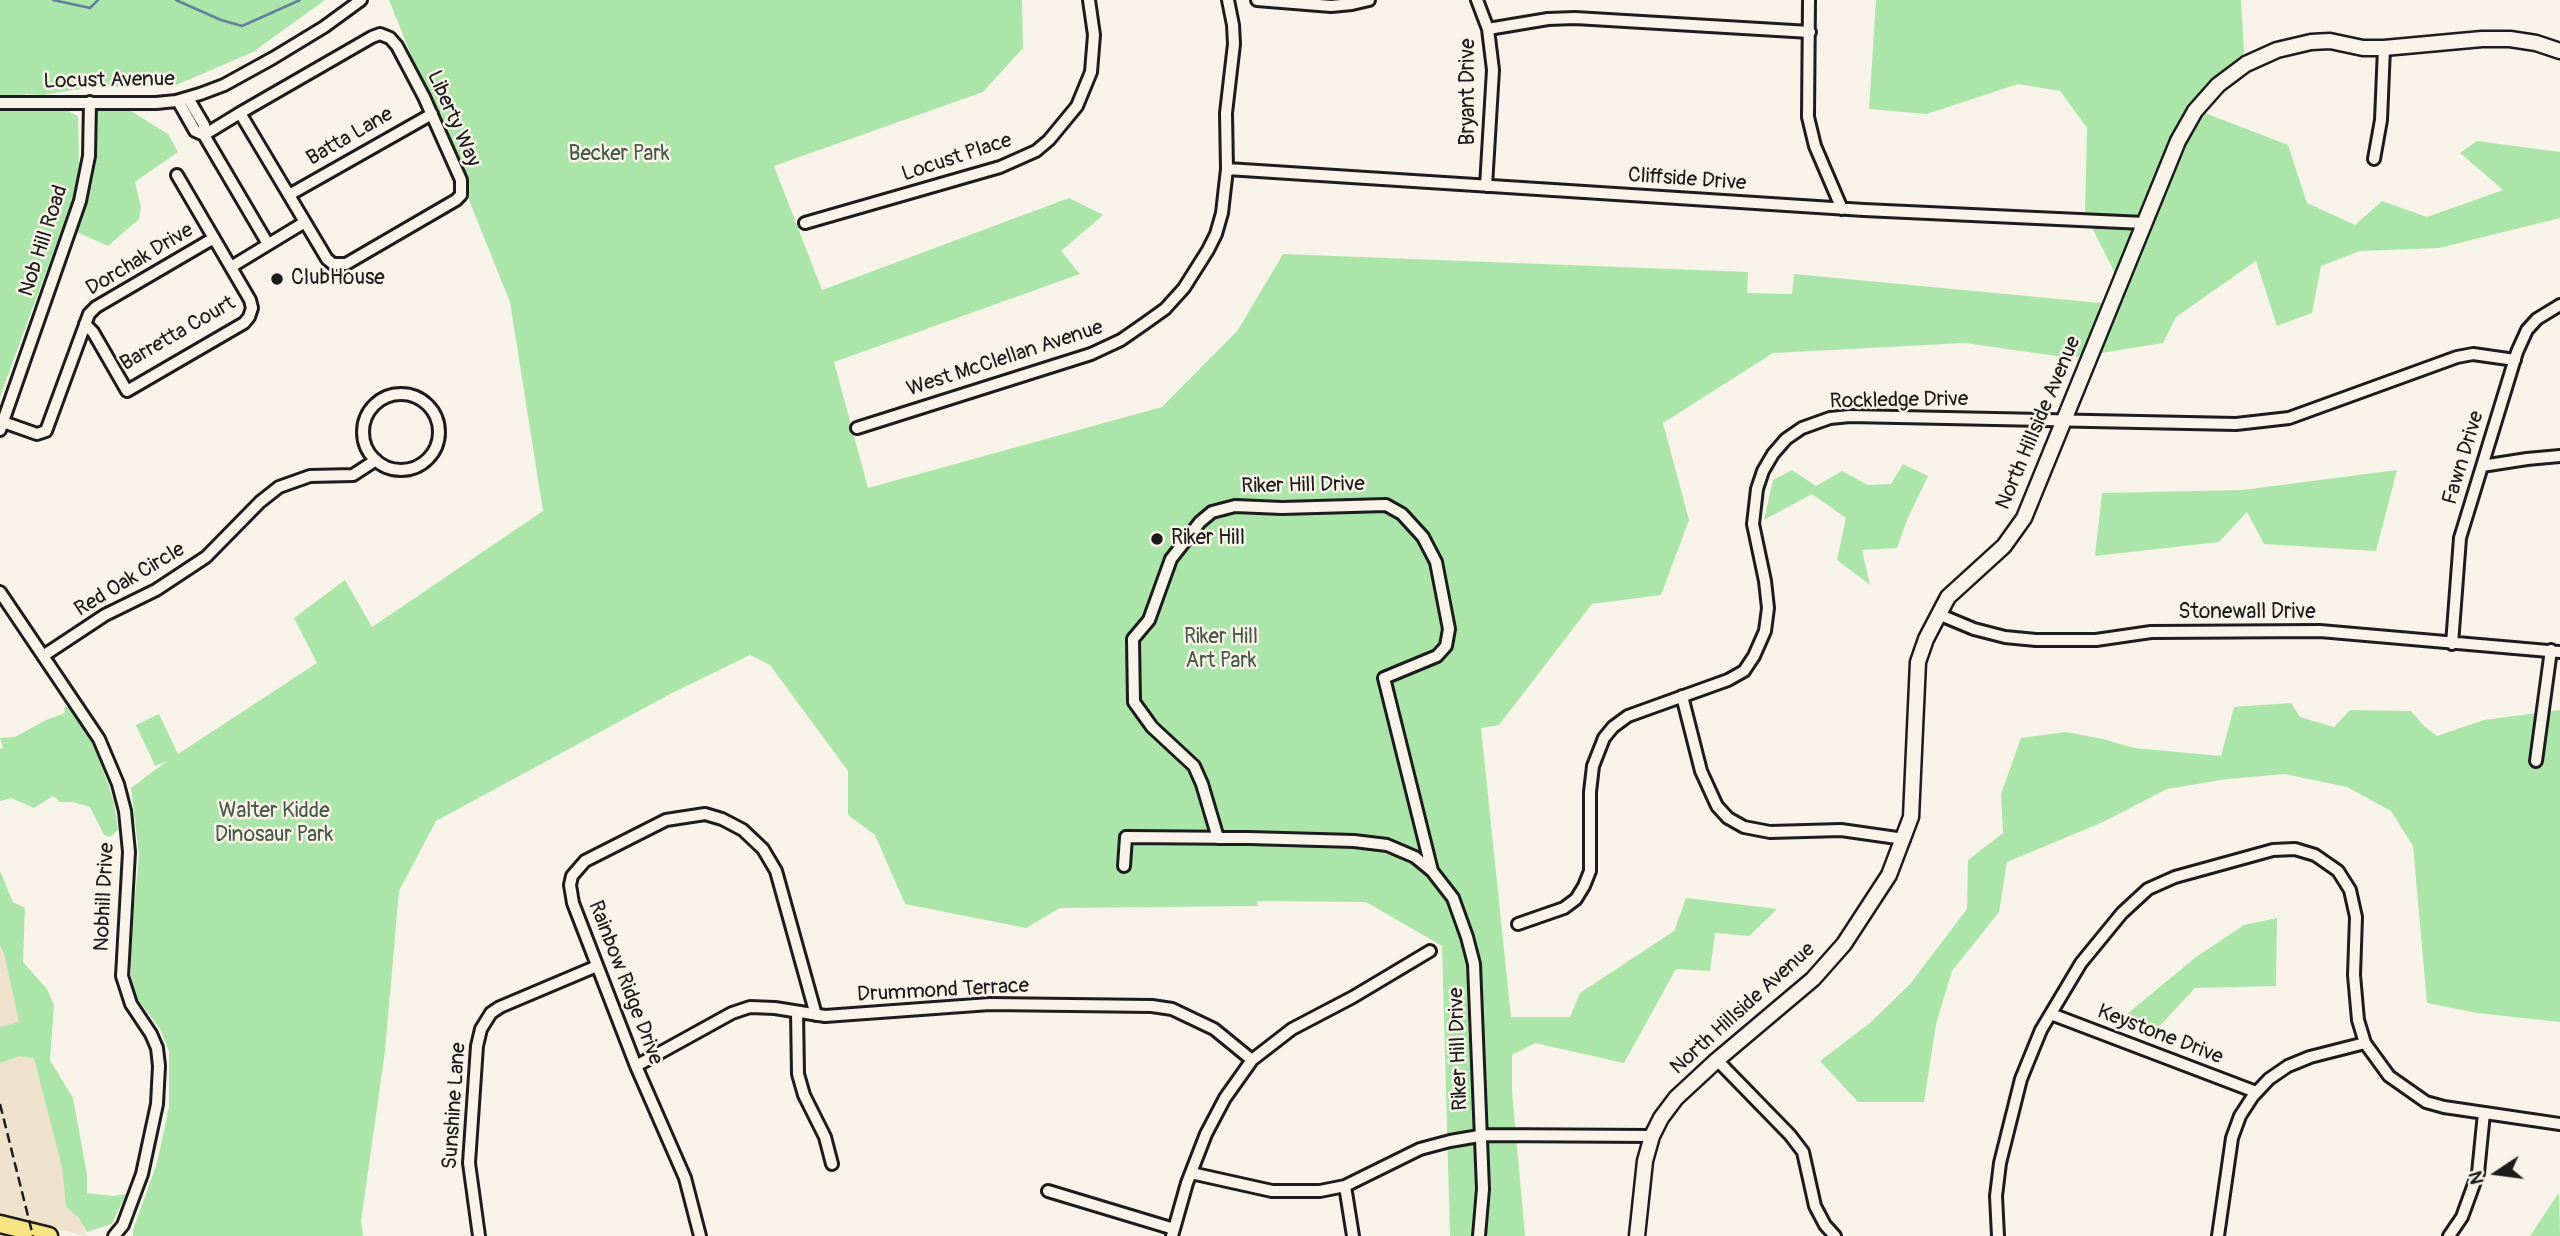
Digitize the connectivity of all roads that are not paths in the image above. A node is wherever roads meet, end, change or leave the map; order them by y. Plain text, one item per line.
1 (361, 0) edge
2 (1089, 0) edge
3 (1228, 0) edge
4 (1257, 0) edge
5 (1369, 0) edge
6 (1478, 0) edge
7 (1809, 0) edge
8 (1488, 29) junction
9 (1810, 32) junction
10 (2384, 48) junction
11 (2560, 51) edge
12 (183, 99) junction
13 (90, 102) junction
14 (0, 103) edge
15 (240, 113) junction
16 (432, 114) junction
17 (204, 135) junction
18 (2374, 159) dead end
19 (1227, 169) junction
20 (177, 175) dead end
21 (1486, 186) junction
22 (289, 195) junction
23 (1842, 209) junction
24 (305, 222) junction
25 (805, 223) dead end
26 (2144, 223) junction
27 (214, 238) junction
28 (268, 244) junction
29 (230, 267) junction
30 (2560, 305) edge
31 (85, 324) junction
32 (2515, 360) junction
33 (2063, 421) junction
34 (1, 426) edge
35 (857, 428) dead end
36 (2560, 456) edge
37 (376, 460) junction
38 (2482, 466) junction
39 (0, 592) edge
40 (1938, 614) junction
41 (2452, 643) junction
42 (2556, 651) edge
43 (43, 656) junction
44 (1682, 696) junction
45 (2536, 761) dead end
46 (1218, 838) junction
47 (1904, 839) junction
48 (1124, 866) dead end
49 (1432, 871) junction
50 (1518, 924) dead end
51 (1430, 951) dead end
52 (597, 966) junction
53 (797, 1012) junction
54 (2051, 1014) junction
55 (816, 1015) junction
56 (2365, 1042) junction
57 (1252, 1060) junction
58 (1717, 1060) junction
59 (636, 1066) junction
60 (2256, 1092) junction
61 (2484, 1113) junction
62 (2560, 1124) edge
63 (1482, 1136) junction
64 (1652, 1136) junction
65 (832, 1164) dead end
66 (1191, 1173) junction
67 (1345, 1186) junction
68 (1048, 1191) dead end
69 (0, 1224) edge
70 (124, 1230) edge
71 (1173, 1232) edge
72 (49, 1236) edge
73 (114, 1236) edge
74 (479, 1236) edge
75 (701, 1236) edge
76 (1353, 1236) edge
77 (1479, 1236) edge
78 (1637, 1236) edge
79 (1835, 1236) edge
80 (1998, 1236) edge
81 (2218, 1236) edge
82 (2449, 1236) edge

1 - 12 street, Locust Avenue
2 - 25 street, Locust Place
3 - 19 street, West McClellan Avenue
4 - 5 street
6 - 8 street, Bryant Drive
7 - 9 street
8 - 9 street
8 - 21 street, Bryant Drive
9 - 23 street
10 - 11 street, North Hillside Avenue
10 - 18 street
10 - 26 street, North Hillside Avenue
12 - 13 street, Locust Avenue
12 - 17 street
13 - 14 street, Locust Avenue
13 - 34 street, Nob Hill Road
15 - 16 street, Liberty Way
15 - 17 street, Liberty Way
15 - 22 street, Liberty Way
16 - 22 street, Batta Lane
16 - 24 street, Liberty Way
17 - 28 street
19 - 21 street, Cliffside Drive
19 - 35 street, West McClellan Avenue
20 - 27 street, Barretta Court
21 - 23 street, Cliffside Drive
22 - 24 street, Liberty Way
23 - 26 street, Cliffside Drive
24 - 28 street
26 - 33 street, North Hillside Avenue
27 - 29 street, Barretta Court
27 - 31 street, Dorchak Drive
28 - 29 street
29 - 31 street, Barretta Court
30 - 32 street, Fawn Drive
31 - 34 street, Dorchak Drive
32 - 33 street, Rockledge Drive
32 - 38 street, Fawn Drive
33 - 40 street, North Hillside Avenue
33 - 44 street, Rockledge Drive
36 - 38 street
37 - 37 street
37 - 43 street, Red Oak Circle
38 - 41 street, Fawn Drive
39 - 43 street, Nobhill Drive
40 - 41 street, Stonewall Drive
40 - 47 street, North Hillside Avenue
41 - 42 street, Stonewall Drive
42 - 45 street
43 - 70 street, Nobhill Drive
44 - 47 street
44 - 50 street, Rockledge Drive
46 - 48 street, Riker Hill Drive
46 - 49 street, Riker Hill Drive
46 - 49 street, Riker Hill Drive
47 - 58 street, North Hillside Avenue
49 - 63 street, Riker Hill Drive
51 - 57 street
52 - 55 street, Rainbow Ridge Drive
52 - 59 street, Rainbow Ridge Drive
52 - 74 street, Sunshine Lane
53 - 55 street, Drummond Terrace
53 - 59 street, Drummond Terrace
53 - 65 street
54 - 56 street
54 - 60 street, Keystone Drive
54 - 80 street
55 - 57 street, Drummond Terrace
56 - 60 street
56 - 61 street
57 - 66 street
58 - 64 street, North Hillside Avenue
58 - 79 street
59 - 75 street, Rainbow Ridge Drive
60 - 81 street
61 - 62 street
61 - 82 street
63 - 64 street
63 - 67 street
63 - 77 street, Riker Hill Drive
64 - 78 street, North Hillside Avenue
66 - 67 street
66 - 71 street
67 - 76 street
68 - 71 street
69 - 72 main road
70 - 73 street

